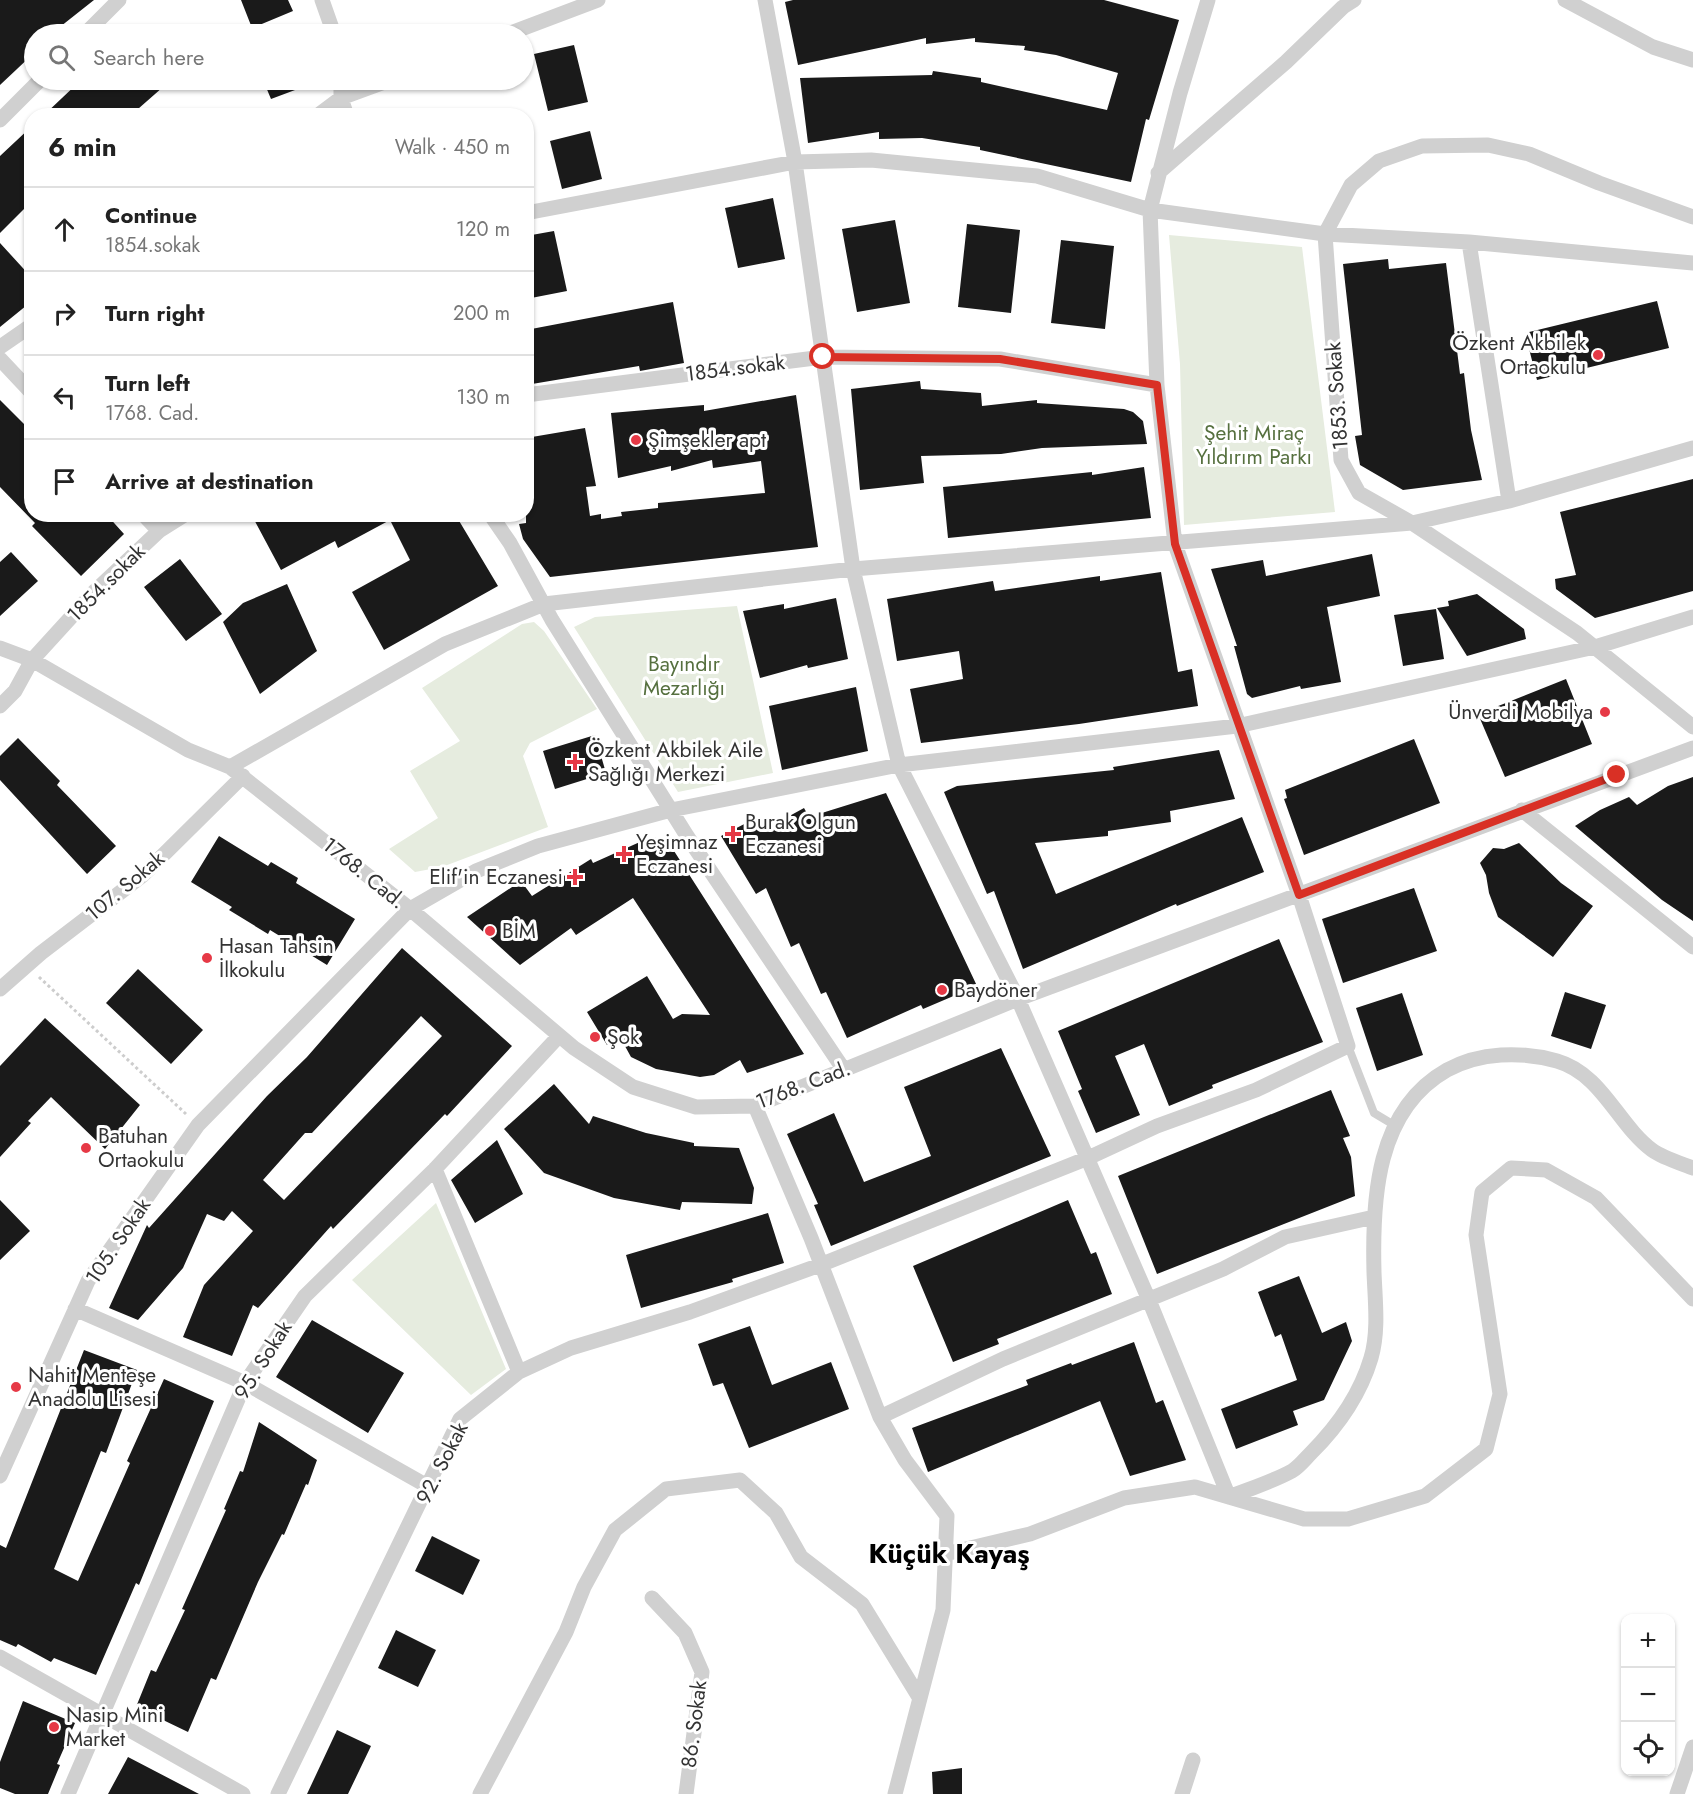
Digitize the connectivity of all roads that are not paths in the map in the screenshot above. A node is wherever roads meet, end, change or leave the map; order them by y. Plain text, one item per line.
1 (322, 0) edge
2 (598, 0) edge
3 (765, 0) edge
4 (1354, 0) edge
5 (1565, 0) edge
6 (1205, 1) edge
7 (111, 3) edge
8 (93, 24) edge
9 (330, 24) edge
10 (534, 24) edge
11 (1693, 60) edge
12 (30, 90) edge
13 (341, 90) edge
14 (363, 90) edge
15 (341, 98) junction
16 (328, 108) edge
17 (344, 108) edge
18 (0, 120) edge
19 (795, 162) junction
20 (1158, 173) junction
21 (1150, 210) junction
22 (534, 211) edge
23 (1693, 217) edge
24 (1325, 234) junction
25 (1470, 242) junction
26 (1693, 263) edge
27 (24, 330) edge
28 (0, 347) edge
29 (823, 357) junction
30 (0, 359) edge
31 (24, 384) edge
32 (1157, 385) junction
33 (534, 394) edge
34 (1693, 448) edge
35 (1509, 501) junction
36 (151, 522) edge
37 (173, 522) edge
38 (496, 522) edge
39 (1412, 523) junction
40 (159, 531) junction
41 (1175, 544) junction
42 (853, 569) junction
43 (544, 604) junction
44 (1693, 617) edge
45 (1595, 647) junction
46 (0, 648) edge
47 (32, 660) junction
48 (0, 706) edge
49 (1237, 726) junction
50 (1693, 727) edge
51 (1693, 748) edge
52 (899, 765) junction
53 (230, 767) junction
54 (243, 776) junction
55 (671, 810) junction
56 (1522, 810) junction
57 (1299, 895) junction
58 (410, 909) junction
59 (1693, 947) edge
60 (0, 989) edge
61 (1018, 999) junction
62 (559, 1036) junction
63 (1348, 1046) junction
64 (844, 1070) junction
65 (755, 1106) junction
66 (1394, 1125) junction
67 (1088, 1158) junction
68 (1693, 1168) edge
69 (435, 1169) junction
70 (1374, 1217) junction
71 (820, 1265) junction
72 (1693, 1298) edge
73 (1149, 1300) junction
74 (75, 1309) junction
75 (519, 1372) junction
76 (245, 1383) junction
77 (880, 1417) junction
78 (0, 1476) edge
79 (429, 1487) junction
80 (1229, 1497) junction
81 (945, 1554) junction
82 (652, 1598) dead end
83 (0, 1658) edge
84 (919, 1697) junction
85 (103, 1714) junction
86 (1693, 1747) edge
87 (1193, 1760) dead end
88 (68, 1794) edge
89 (243, 1794) edge
90 (278, 1794) edge
91 (480, 1794) edge
92 (686, 1794) edge
93 (895, 1794) edge
94 (1182, 1794) edge
95 (1677, 1794) edge

1 - 9 street
2 - 10 street
3 - 19 street
4 - 20 street
5 - 11 street
6 - 20 street
7 - 8 street
12 - 18 street
13 - 15 street
14 - 15 street
15 - 16 street
15 - 17 street
19 - 21 street
19 - 22 street
19 - 29 street
20 - 21 street
21 - 24 street
21 - 32 street
23 - 24 street
24 - 25 street
24 - 39 street, 1853. Sokak
25 - 26 street
25 - 35 street
27 - 28 street
29 - 32 street, 1854.sokak
29 - 33 street, 1854.sokak
29 - 42 street
30 - 31 street
32 - 41 street
34 - 35 street
35 - 39 street
36 - 40 street
37 - 40 street, 1854.sokak
38 - 43 street
39 - 41 street
39 - 45 street, 1853. Sokak
40 - 47 street, 1854.sokak
41 - 42 street
41 - 49 street
42 - 43 street
42 - 52 street
43 - 53 street
43 - 55 street
44 - 45 street, 105. Sokak
45 - 49 street, 105. Sokak
45 - 50 street, 1853. Sokak
46 - 47 street, 1768. Cad.
47 - 48 street, 1854.sokak
47 - 53 street, 1768. Cad.
49 - 52 street, 105. Sokak
49 - 57 street
51 - 56 street, 1768. Cad.
52 - 55 street, 105. Sokak
52 - 61 street
53 - 54 street, 1768. Cad.
54 - 58 street, 1768. Cad.
54 - 60 street, 107. Sokak
55 - 58 street, 105. Sokak
55 - 64 street
56 - 57 street, 1768. Cad.
56 - 59 street
57 - 61 street, 1768. Cad.
57 - 63 street
58 - 62 street, 1768. Cad.
58 - 74 street, 105. Sokak
61 - 64 street, 1768. Cad.
61 - 67 street
62 - 65 street, 1768. Cad.
62 - 69 street, 95. Sokak
63 - 66 lane
63 - 67 street, 92. Sokak
64 - 65 street, 1768. Cad.
65 - 71 street
66 - 68 street
66 - 70 street
67 - 71 street, 92. Sokak
67 - 73 street
69 - 75 street
69 - 76 street, 95. Sokak
70 - 73 street
70 - 80 street
71 - 75 street, 92. Sokak
71 - 77 street
72 - 80 street
73 - 77 street
73 - 80 street
74 - 76 street
74 - 78 street, 105. Sokak
75 - 79 street, 92. Sokak
76 - 79 street
76 - 85 street, 95. Sokak
77 - 81 street
79 - 90 street, 92. Sokak
80 - 81 street
81 - 84 street
82 - 92 street, 86. Sokak
83 - 85 street
84 - 91 street
84 - 93 street
85 - 88 street, 95. Sokak
85 - 89 street
86 - 95 street
87 - 94 street

